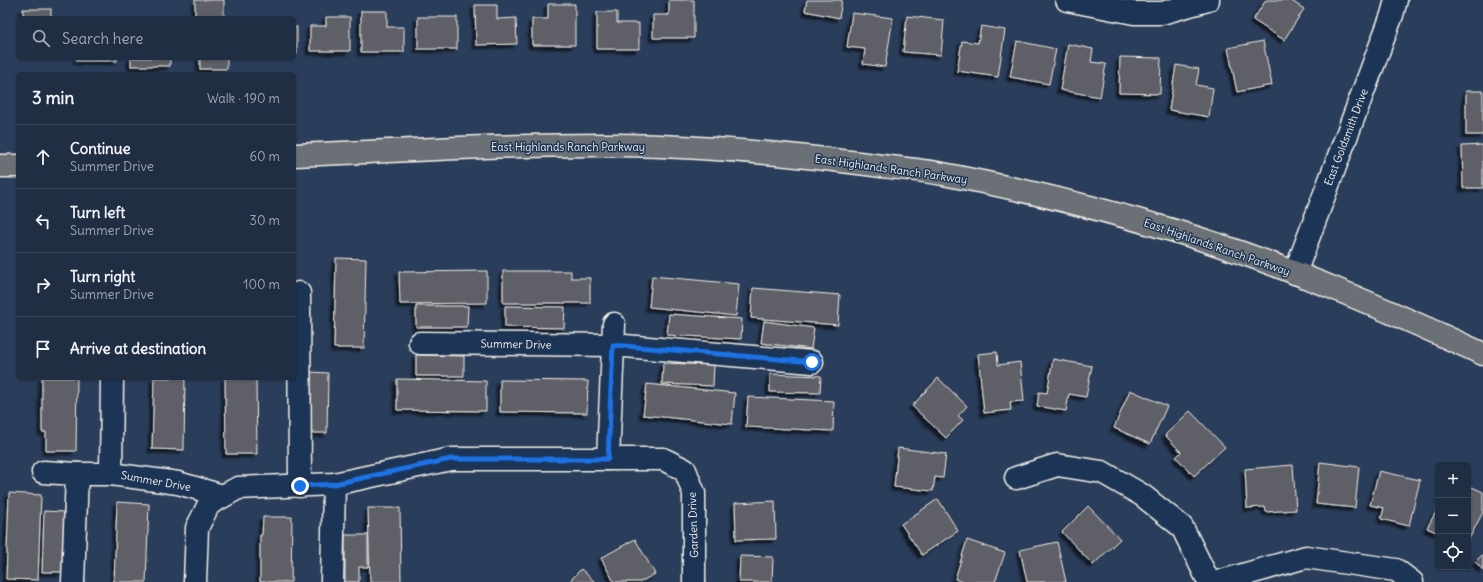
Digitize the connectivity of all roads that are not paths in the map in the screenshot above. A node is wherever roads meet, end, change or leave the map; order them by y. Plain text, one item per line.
1 (1067, 0) edge
2 (1208, 0) edge
3 (1396, 0) edge
4 (296, 155) edge
5 (0, 166) edge
6 (16, 166) edge
7 (1295, 273) junction
8 (299, 293) dead end
9 (614, 324) dead end
10 (420, 342) dead end
11 (613, 345) junction
12 (1483, 354) edge
13 (812, 362) dead end
14 (112, 380) edge
15 (608, 459) junction
16 (43, 472) dead end
17 (78, 474) junction
18 (111, 474) junction
19 (1016, 478) dead end
20 (334, 484) junction
21 (300, 486) junction
22 (223, 496) junction
23 (73, 582) edge
24 (195, 582) edge
25 (332, 582) edge
26 (694, 582) edge
27 (1209, 582) edge
28 (1218, 582) edge
29 (1412, 582) edge

1 - 2 street
3 - 7 street, East Goldsmith Drive
4 - 7 main road, East Highlands Ranch Parkway
5 - 6 main road
7 - 12 main road, East Highlands Ranch Parkway
8 - 21 street
9 - 11 street
10 - 11 street, Summer Drive
11 - 13 street, Summer Drive
11 - 15 street
14 - 18 street, Summer Drive
15 - 20 street
15 - 26 street, Garden Drive
16 - 17 street, Summer Drive
17 - 18 street, Summer Drive
17 - 23 street
18 - 22 street, Summer Drive
19 - 27 street
20 - 21 street
20 - 25 street
21 - 22 street
22 - 24 street
28 - 29 street

